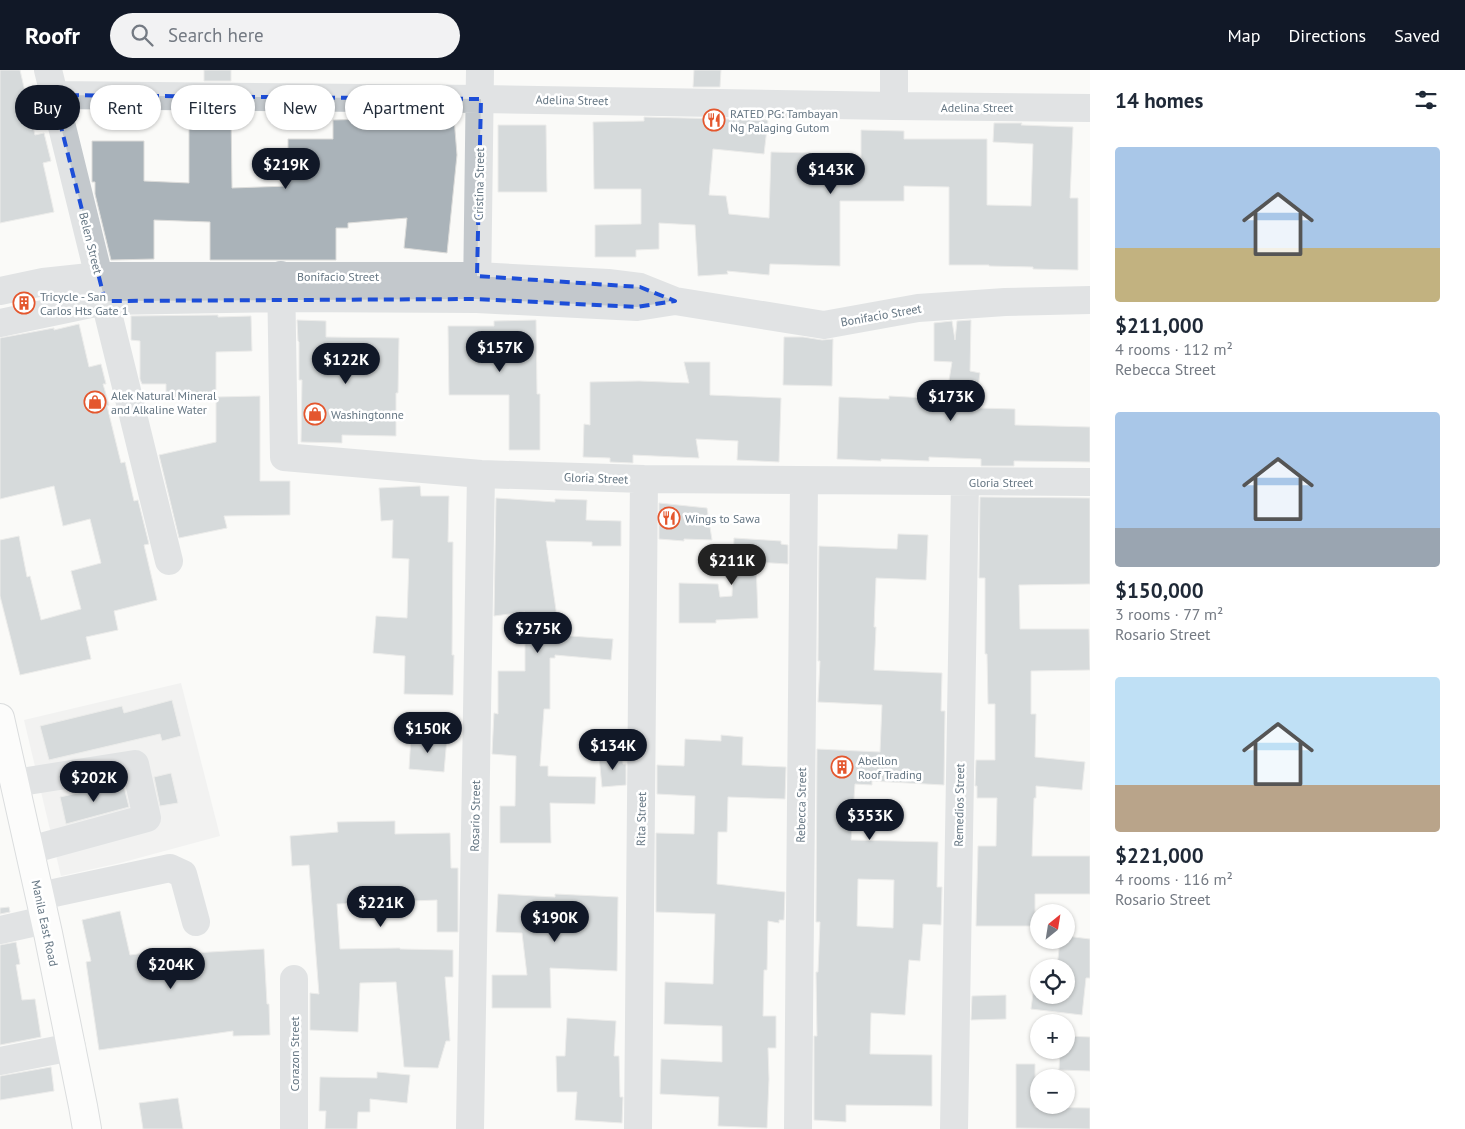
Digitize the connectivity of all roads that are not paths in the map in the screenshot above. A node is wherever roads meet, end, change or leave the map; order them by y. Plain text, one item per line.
1 (480, 70) edge
2 (894, 70) edge
3 (50, 82) edge
4 (481, 99) junction
5 (894, 106) junction
6 (1090, 108) edge
7 (281, 287) junction
8 (477, 287) junction
9 (102, 288) junction
10 (0, 291) edge
11 (1090, 300) edge
12 (0, 323) edge
13 (481, 474) junction
14 (644, 479) junction
15 (804, 481) junction
16 (965, 482) junction
17 (1090, 482) edge
18 (169, 561) dead end
19 (0, 718) edge
20 (15, 783) junction
21 (30, 850) junction
22 (42, 908) junction
23 (196, 922) dead end
24 (0, 930) edge
25 (294, 979) dead end
26 (72, 1047) junction
27 (0, 1061) edge
28 (86, 1129) edge
29 (294, 1129) edge
30 (470, 1129) edge
31 (638, 1129) edge
32 (798, 1129) edge
33 (954, 1129) edge

1 - 4 street, Cristina Street
2 - 5 street
3 - 4 street, Adelina Street
3 - 9 street, Belen Street
4 - 5 street, Adelina Street
4 - 8 street, Cristina Street
5 - 6 street, Adelina Street
7 - 8 street, Bonifacio Street
7 - 9 street, Bonifacio Street
7 - 13 street, Gloria Street
8 - 11 street, Bonifacio Street
9 - 10 street, Bonifacio Street
9 - 12 street, Bonifacio Street
9 - 18 street, Belen Street
13 - 14 street, Gloria Street
13 - 30 street, Rosario Street
14 - 15 street, Gloria Street
14 - 31 street, Rita Street
15 - 16 street, Gloria Street
15 - 32 street, Rebecca Street
16 - 17 street, Gloria Street
16 - 33 street, Remedios Street
19 - 20 main road, Manila East Road
20 - 21 main road, Manila East Road
20 - 21 street
21 - 22 main road, Manila East Road
22 - 23 street
22 - 24 street
22 - 26 main road, Manila East Road
25 - 29 street, Corazon Street
26 - 27 street
26 - 28 main road, Manila East Road

